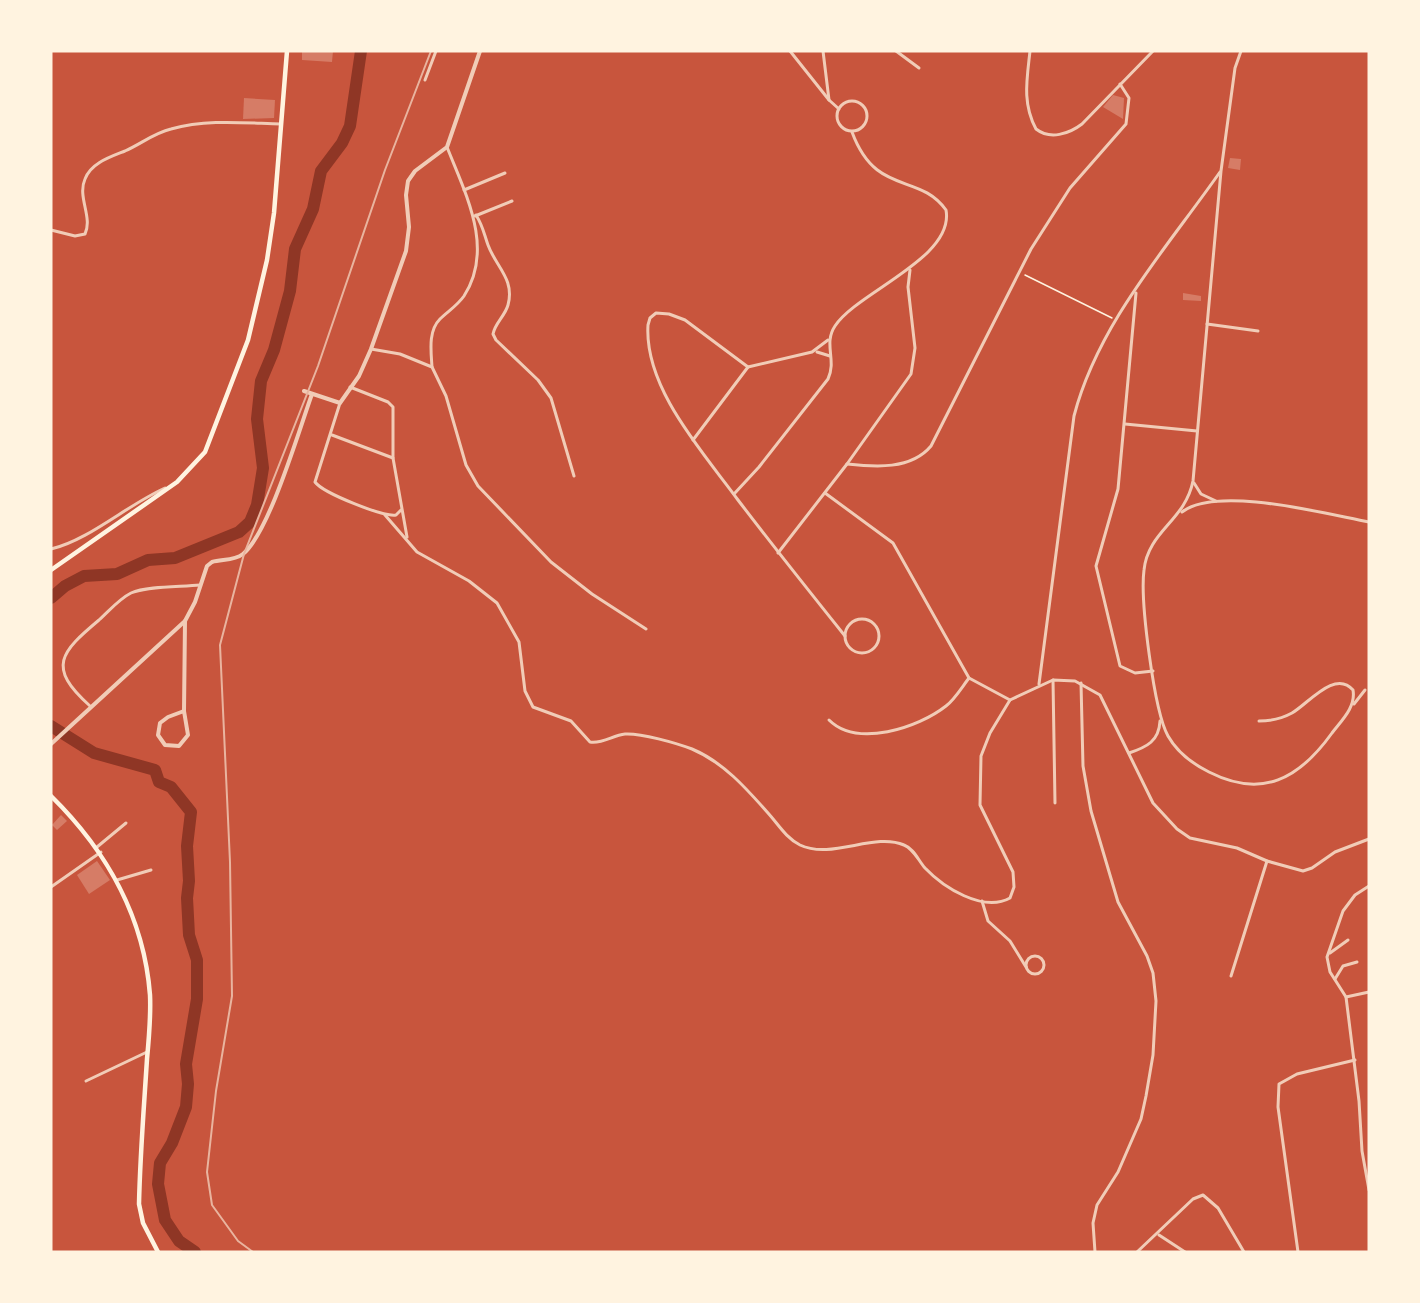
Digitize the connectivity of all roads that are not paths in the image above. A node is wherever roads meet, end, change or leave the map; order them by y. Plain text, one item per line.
1 (287, 51) edge
2 (436, 51) edge
3 (480, 51) edge
4 (790, 51) edge
5 (823, 51) edge
6 (896, 51) edge
7 (1030, 51) edge
8 (1153, 51) edge
9 (1241, 51) edge
10 (918, 68) dead end
11 (425, 80) dead end
12 (1120, 84) junction
13 (829, 100) junction
14 (839, 109) junction
15 (281, 124) junction
16 (852, 132) junction
17 (447, 147) junction
18 (1221, 171) junction
19 (505, 173) dead end
20 (464, 190) junction
21 (512, 201) dead end
22 (475, 216) junction
23 (51, 230) edge
24 (910, 270) junction
25 (897, 278) junction
26 (908, 288) junction
27 (1136, 291) junction
28 (1207, 324) junction
29 (1258, 332) dead end
30 (828, 340) junction
31 (371, 349) junction
32 (812, 352) junction
33 (832, 358) junction
34 (432, 367) junction
35 (748, 367) junction
36 (350, 387) junction
37 (304, 391) dead end
38 (312, 394) junction
39 (340, 403) junction
40 (1125, 424) junction
41 (1197, 431) junction
42 (332, 435) junction
43 (693, 440) junction
44 (393, 458) junction
45 (847, 464) junction
46 (574, 476) dead end
47 (1193, 481) junction
48 (172, 485) junction
49 (825, 493) junction
50 (734, 494) junction
51 (1221, 502) junction
52 (131, 504) junction
53 (402, 509) junction
54 (135, 511) junction
55 (385, 514) junction
56 (1178, 515) junction
57 (1369, 522) edge
58 (407, 538) junction
59 (51, 549) edge
60 (778, 552) junction
61 (51, 570) edge
62 (200, 585) junction
63 (185, 621) junction
64 (646, 629) dead end
65 (845, 636) junction
66 (1153, 671) junction
67 (969, 678) junction
68 (1053, 680) junction
69 (1081, 683) junction
70 (1039, 684) junction
71 (1365, 690) dead end
72 (1010, 700) junction
73 (1352, 705) junction
74 (90, 706) junction
75 (1159, 707) junction
76 (184, 711) junction
77 (829, 720) dead end
78 (1259, 721) dead end
79 (52, 742) edge
80 (1129, 753) junction
81 (51, 796) edge
82 (1055, 803) dead end
83 (126, 823) dead end
84 (1369, 839) edge
85 (99, 850) junction
86 (1267, 861) junction
87 (151, 870) dead end
88 (117, 880) junction
89 (1369, 886) edge
90 (51, 887) edge
91 (982, 902) junction
92 (1348, 940) dead end
93 (1328, 957) junction
94 (1358, 962) dead end
95 (1026, 967) junction
96 (1231, 976) dead end
97 (1335, 979) junction
98 (1369, 992) edge
99 (1347, 997) junction
100 (148, 1051) junction
101 (1355, 1060) junction
102 (86, 1081) dead end
103 (1369, 1190) edge
104 (1158, 1235) junction
105 (158, 1252) edge
106 (1095, 1252) edge
107 (1137, 1252) edge
108 (1185, 1252) edge
109 (1244, 1252) edge
110 (1298, 1252) edge

1 - 15 main road
2 - 11 street
3 - 17 street
4 - 13 street
5 - 13 street
6 - 10 street
7 - 12 street
8 - 12 street
9 - 18 street
12 - 45 street
13 - 14 street
14 - 16 street
14 - 16 street
15 - 23 street
15 - 48 main road
16 - 24 street
17 - 20 street
17 - 31 street
18 - 27 street
18 - 28 street
19 - 20 street
20 - 22 street
21 - 22 street
22 - 34 street
22 - 46 street
24 - 25 street
24 - 26 street
25 - 26 street
25 - 30 street
26 - 45 street
27 - 40 street
27 - 70 street
28 - 29 street
28 - 41 street
30 - 32 street
30 - 33 street
31 - 34 street
31 - 36 street
32 - 33 street
32 - 35 street
33 - 50 street
34 - 64 street
35 - 43 street
35 - 43 street
36 - 39 street
36 - 44 street
37 - 38 street
38 - 39 street
38 - 62 street
39 - 42 street
40 - 41 street
40 - 66 street
41 - 47 street
42 - 44 street
42 - 55 street
43 - 50 street
44 - 53 street
45 - 49 street
47 - 51 street
47 - 56 street
48 - 52 street
48 - 54 main road
49 - 60 street
49 - 67 street
50 - 60 street
51 - 56 street
51 - 57 street
52 - 54 street
52 - 59 street
53 - 55 street
53 - 58 street
54 - 61 main road
55 - 58 street
56 - 66 street
58 - 91 street
60 - 65 street
62 - 63 street
62 - 74 street
63 - 74 street
63 - 76 street
65 - 65 street
66 - 75 street
67 - 72 street
67 - 77 street
68 - 69 street
68 - 70 street
68 - 82 street
69 - 80 street
69 - 106 street
70 - 72 street
71 - 73 street
72 - 91 street
73 - 75 street
73 - 78 street
74 - 79 street
75 - 80 street
76 - 76 street
80 - 86 street
81 - 85 main road
83 - 85 street
84 - 86 street
85 - 88 main road
85 - 90 street
86 - 96 street
87 - 88 street
88 - 100 main road
89 - 93 street
91 - 95 street
92 - 93 street
93 - 97 street
94 - 97 street
95 - 95 street
97 - 99 street
98 - 99 street
99 - 101 street
100 - 102 street
100 - 105 main road
101 - 103 street
101 - 110 street
104 - 107 street
104 - 108 street
104 - 109 street

